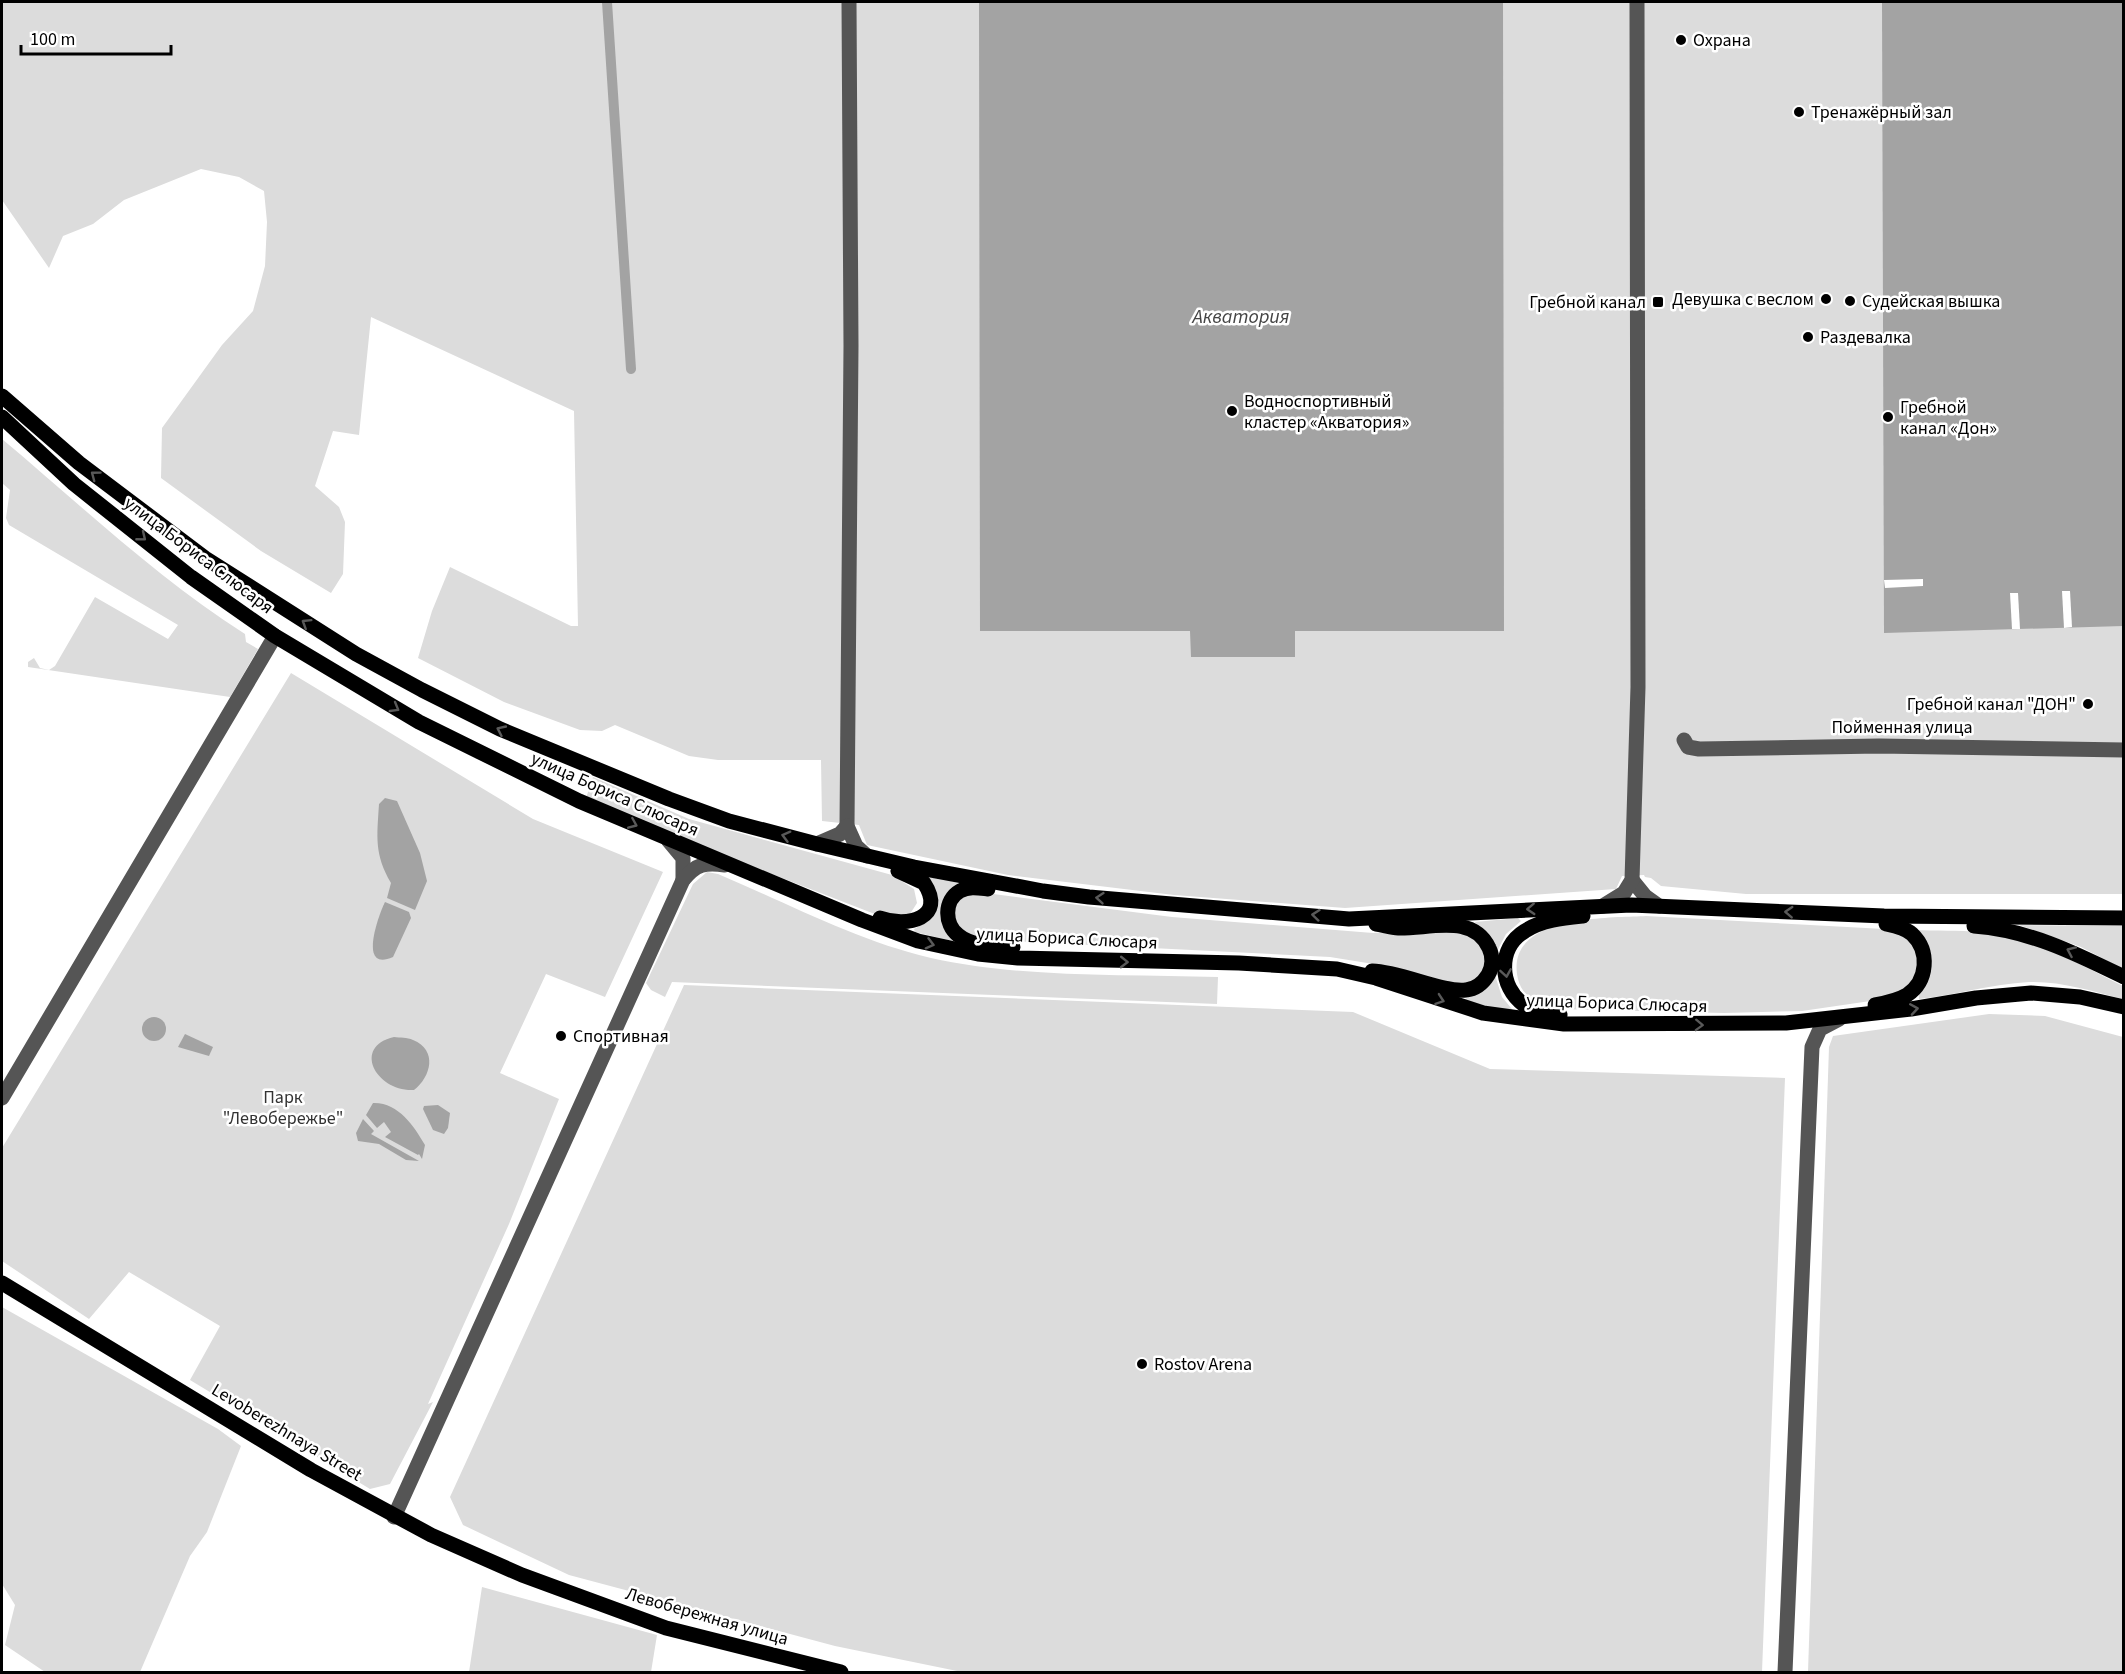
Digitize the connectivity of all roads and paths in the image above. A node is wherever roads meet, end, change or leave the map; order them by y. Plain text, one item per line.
1 (849, 2) edge
2 (1636, 2) edge
3 (2, 396) edge
4 (2, 417) edge
5 (275, 636) junction
6 (1684, 740) dead end
7 (2124, 750) edge
8 (847, 826) junction
9 (668, 840) junction
10 (817, 844) junction
11 (860, 854) junction
12 (736, 867) junction
13 (683, 880) junction
14 (1632, 880) junction
15 (1043, 891) junction
16 (830, 905) junction
17 (1631, 905) junction
18 (1604, 906) junction
19 (1659, 906) junction
20 (1822, 915) junction
21 (2124, 918) edge
22 (1349, 919) junction
23 (1886, 924) junction
24 (1057, 960) junction
25 (1336, 969) junction
26 (2124, 976) edge
27 (2124, 1007) edge
28 (1832, 1020) junction
29 (1640, 1024) junction
30 (2, 1098) edge
31 (2, 1283) edge
32 (394, 1517) junction
33 (841, 1672) edge
34 (1785, 1672) edge

1 - 8 street
2 - 14 street
10 -> 3 main road, улица Бориса Слюсаря
4 -> 5 main road, улица Бориса Слюсаря
5 -> 9 main road, улица Бориса Слюсаря
5 - 30 street
6 - 7 street, Пойменная улица
8 - 10 street
8 - 11 street
9 - 12 main road, улица Бориса Слюсаря
9 - 13 street
10 - 11 main road, улица Бориса Слюсаря
11 - 15 main road, улица Бориса Слюсаря
11 - 16 main road
12 - 13 street
12 - 16 main road, улица Бориса Слюсаря
13 - 32 street
14 - 18 street
14 - 19 street
22 -> 15 main road, улица Бориса Слюсаря
15 - 24 main road
16 -> 24 main road, улица Бориса Слюсаря
17 - 18 main road, улица Бориса Слюсаря
17 - 19 main road, улица Бориса Слюсаря
17 -> 29 main road
18 -> 22 main road, улица Бориса Слюсаря
20 -> 19 main road, улица Бориса Слюсаря
20 - 21 main road, улица Бориса Слюсаря
20 - 23 main road
22 - 25 main road
26 -> 23 main road
23 - 28 main road
24 -> 25 main road, улица Бориса Слюсаря
25 -> 29 main road, улица Бориса Слюсаря
28 -> 27 main road, улица Бориса Слюсаря
29 -> 28 main road, улица Бориса Слюсаря
28 - 34 street
31 - 32 main road, Levoberezhnaya Street
32 - 33 main road, Levoberezhnaya Street

